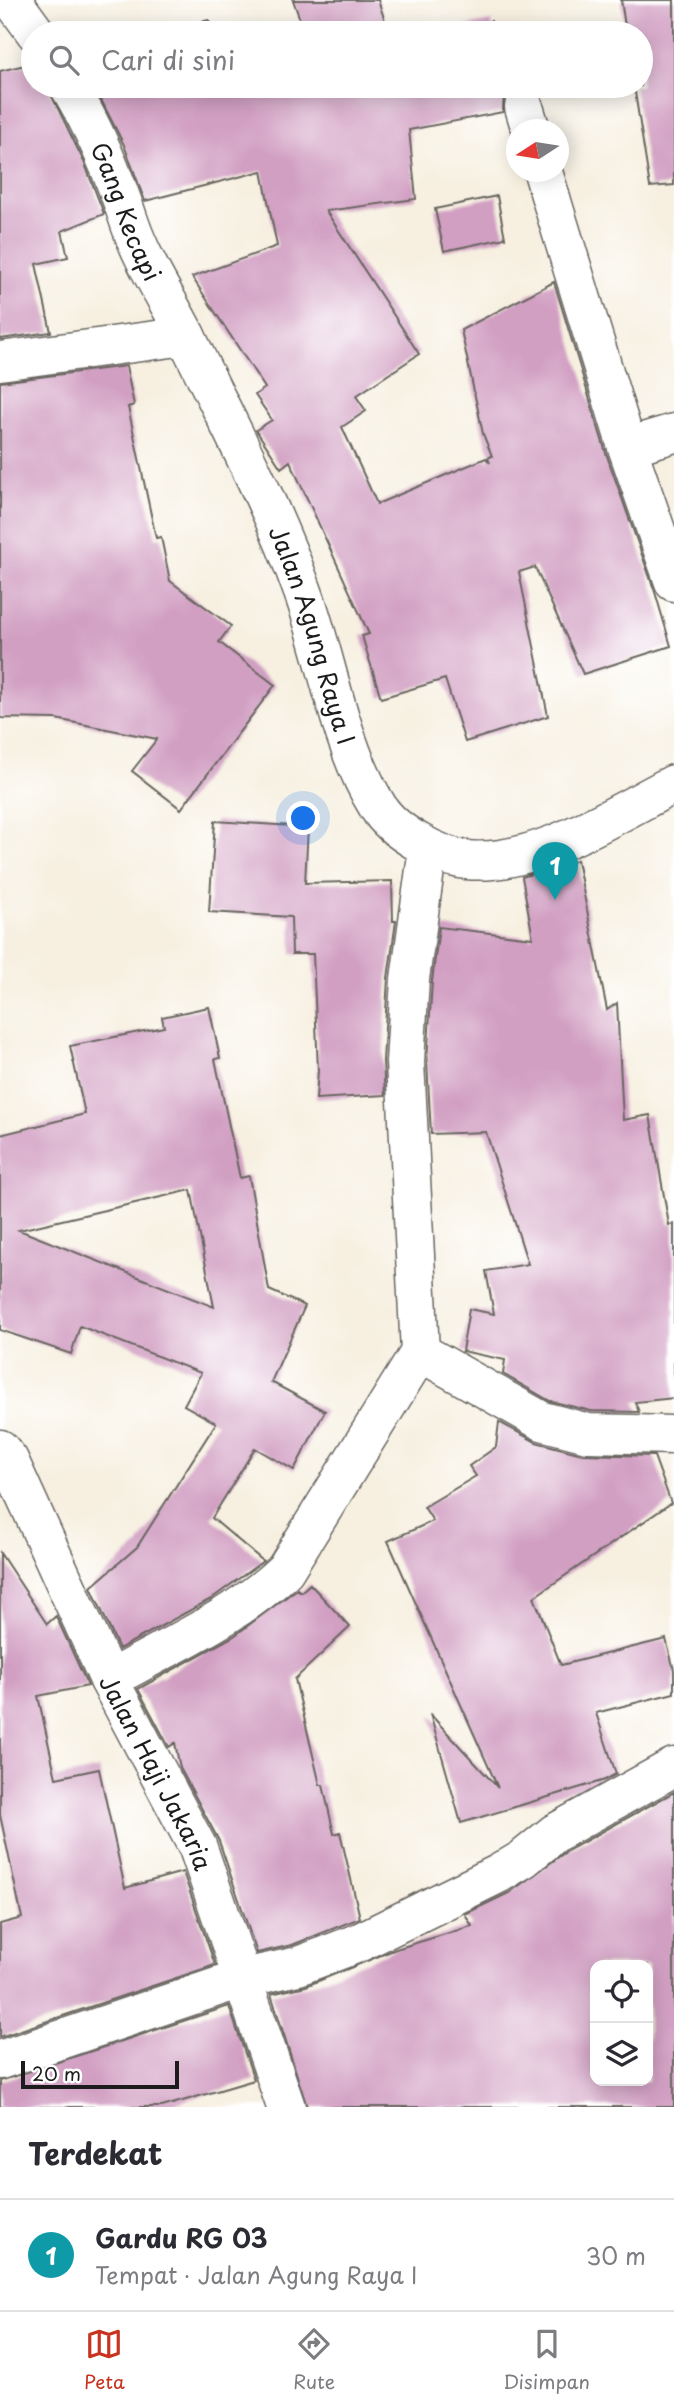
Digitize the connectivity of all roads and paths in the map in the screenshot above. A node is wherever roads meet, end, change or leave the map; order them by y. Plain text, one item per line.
1 (12, 0) edge
2 (27, 21) edge
3 (76, 98) edge
4 (546, 182) edge
5 (186, 336) junction
6 (0, 361) edge
7 (674, 433) edge
8 (627, 447) junction
9 (674, 582) edge
10 (674, 784) edge
11 (428, 848) junction
12 (420, 1352) junction
13 (674, 1435) edge
14 (0, 1449) edge
15 (109, 1680) junction
16 (674, 1767) edge
17 (244, 1978) junction
18 (0, 2060) edge
19 (286, 2107) edge

1 - 2 street
3 - 5 street, Gang Kecapi
4 - 8 street
5 - 6 street
5 - 11 street, Jalan Agung Raya I
7 - 8 street
8 - 9 street
10 - 11 street, Jalan Agung Raya I
11 - 12 street
12 - 13 street
12 - 15 street
14 - 15 street, Jalan Haji Jakaria
15 - 17 street, Jalan Haji Jakaria
16 - 17 street
17 - 18 street
17 - 19 street, Jalan Haji Jakaria

